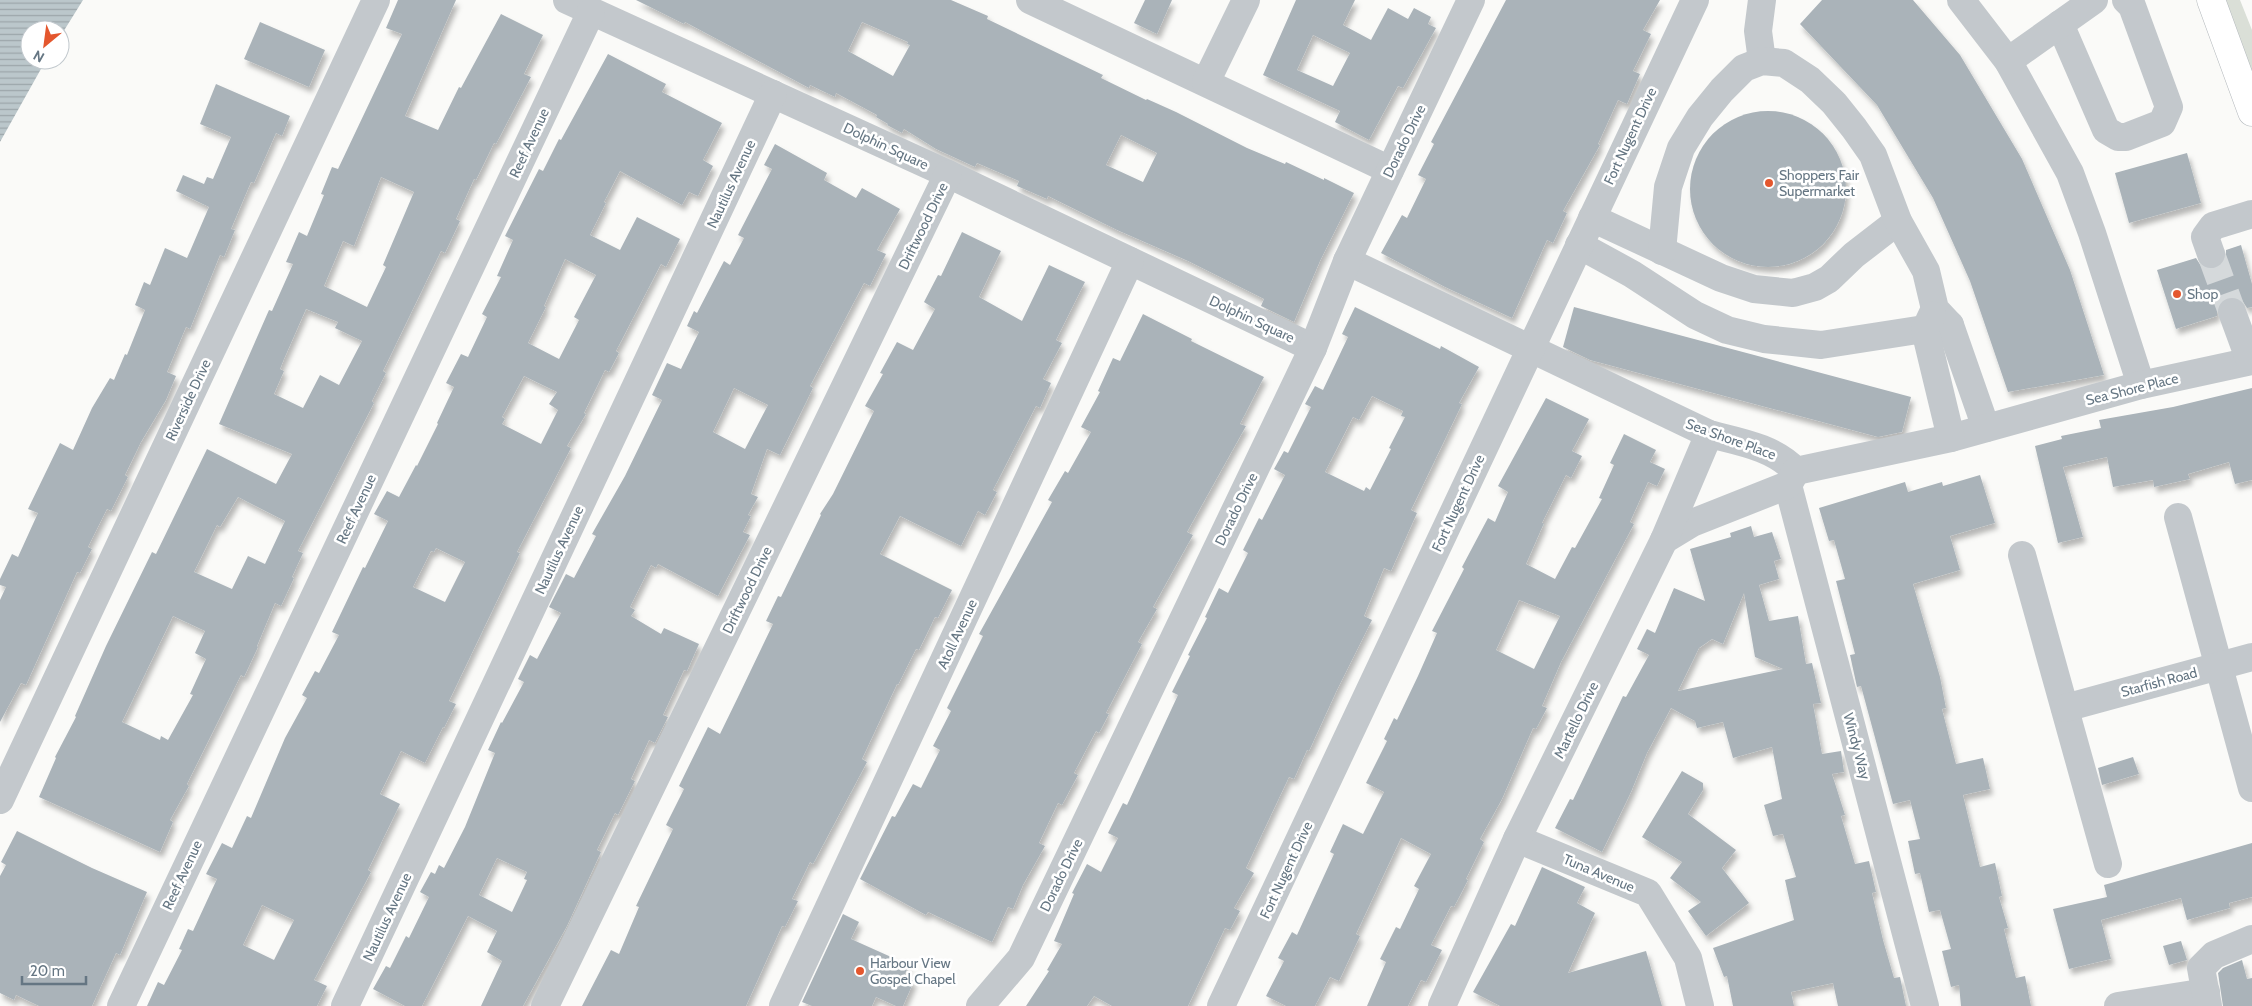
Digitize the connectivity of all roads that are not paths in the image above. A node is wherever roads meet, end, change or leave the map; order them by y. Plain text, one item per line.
1 (376, 0) edge
2 (566, 0) edge
3 (1032, 0) edge
4 (1246, 0) edge
5 (1471, 0) edge
6 (1695, 0) edge
7 (1762, 0) edge
8 (2094, 0) edge
9 (2126, 0) edge
10 (2211, 0) edge
11 (1973, 4) edge
12 (591, 12) junction
13 (2060, 24) junction
14 (1762, 61) junction
15 (2008, 61) junction
16 (1206, 82) junction
17 (773, 94) junction
18 (2252, 112) edge
19 (1390, 170) junction
20 (948, 174) junction
21 (2252, 214) edge
22 (1592, 218) junction
23 (1898, 221) junction
24 (1579, 245) junction
25 (1662, 251) junction
26 (2211, 254) tunnel mouth
27 (1130, 261) junction
28 (1347, 261) junction
29 (2232, 312) tunnel mouth
30 (1937, 321) junction
31 (1313, 348) junction
32 (1530, 349) junction
33 (2251, 361) edge
34 (2142, 385) junction
35 (1986, 428) junction
36 (1709, 434) junction
37 (1951, 438) junction
38 (1792, 478) junction
39 (2178, 516) dead end
40 (1664, 540) junction
41 (2022, 555) dead end
42 (2252, 658) edge
43 (2219, 666) junction
44 (2065, 708) junction
45 (2252, 788) edge
46 (0, 800) edge
47 (1518, 839) junction
48 (2108, 864) dead end
49 (2252, 939) edge
50 (2207, 999) edge
51 (120, 1006) edge
52 (344, 1006) edge
53 (545, 1006) edge
54 (783, 1006) edge
55 (980, 1006) edge
56 (1221, 1006) edge
57 (1442, 1006) edge
58 (1700, 1006) edge
59 (1925, 1006) edge
60 (2118, 1006) edge

1 - 46 street, Riverside Drive
2 - 12 street, Dolphin Square
3 - 16 street
4 - 16 street
5 - 19 street, Dorado Drive
6 - 22 street, Fort Nugent Drive
7 - 14 street
8 - 13 street
9 - 13 street
10 - 18 highway
11 - 15 street
12 - 17 street, Dolphin Square
12 - 51 street, Reef Avenue
13 - 15 street
14 - 23 street
14 - 25 street
15 - 34 street
16 - 19 street
17 - 20 street, Dolphin Square
17 - 52 street, Nautilus Avenue
19 - 28 street, Dorado Drive
20 - 27 street, Dolphin Square
20 - 53 street, Driftwood Drive
21 - 26 street
22 - 24 street, Fort Nugent Drive
22 - 25 street
23 - 25 street
23 - 30 street
24 - 30 street
24 - 32 street, Fort Nugent Drive
27 - 31 street, Dolphin Square
27 - 54 street, Atoll Avenue
28 - 31 street, Dorado Drive
28 - 32 street, Sea Shore Place
29 - 33 street
30 - 35 street
30 - 37 street
31 - 55 street, Dorado Drive
32 - 36 street, Sea Shore Place
32 - 56 street, Fort Nugent Drive
33 - 34 street, Sea Shore Place
34 - 35 street, Sea Shore Place
35 - 37 street, Sea Shore Place
36 - 38 street, Sea Shore Place
36 - 40 street, Martello Drive
37 - 38 street, Sea Shore Place
38 - 40 street
38 - 59 street, Windy Way
39 - 43 street
40 - 47 street, Martello Drive
41 - 44 street
42 - 43 street, Starfish Road
43 - 44 street, Starfish Road
43 - 45 street
44 - 48 street
47 - 57 street, Martello Drive
47 - 58 street, Tuna Avenue
49 - 50 street
50 - 60 street

